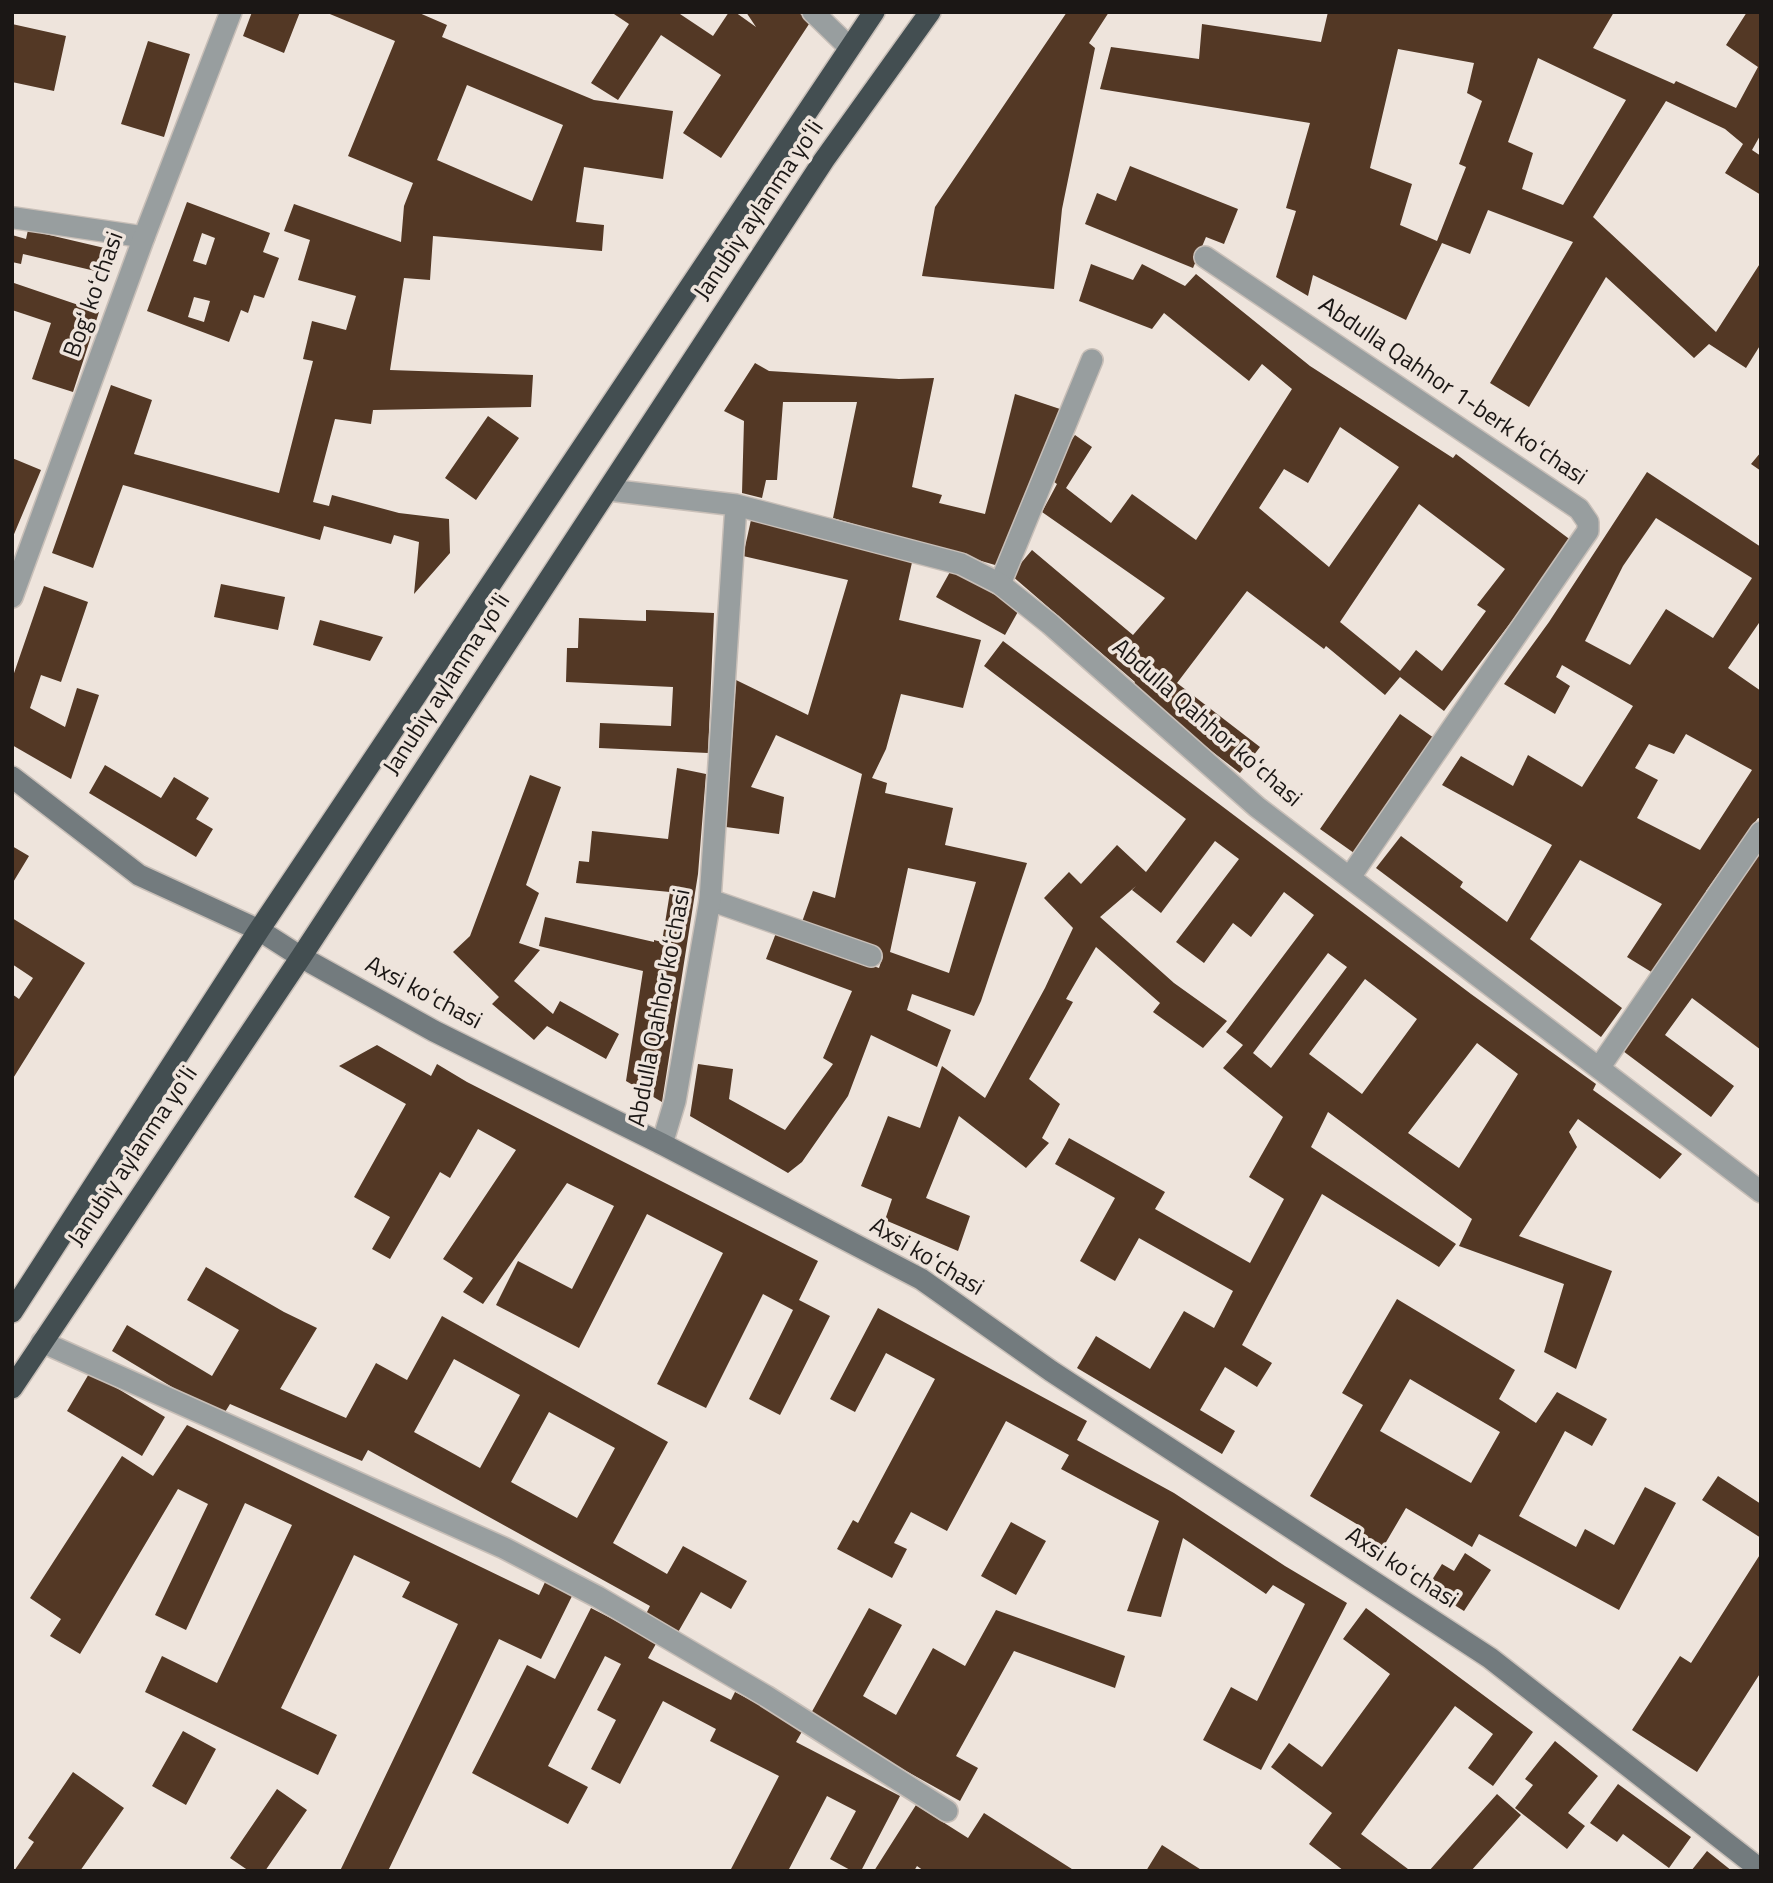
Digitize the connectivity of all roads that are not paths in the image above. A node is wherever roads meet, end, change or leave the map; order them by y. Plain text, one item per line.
1 (231, 12) edge
2 (813, 12) edge
3 (874, 12) edge
4 (930, 12) edge
5 (849, 47) junction
6 (15, 218) dead end
7 (144, 237) junction
8 (1205, 257) dead end
9 (1092, 360) dead end
10 (608, 490) junction
11 (737, 505) junction
12 (1000, 584) junction
13 (12, 597) edge
14 (12, 777) edge
15 (1761, 832) edge
16 (1350, 877) junction
17 (710, 900) junction
18 (258, 930) junction
19 (871, 956) dead end
20 (301, 957) junction
21 (1599, 1068) junction
22 (662, 1144) junction
23 (1761, 1192) edge
24 (12, 1312) edge
25 (42, 1342) junction
26 (12, 1388) edge
27 (947, 1811) dead end
28 (1761, 1870) edge

1 - 7 street, Bogʻ koʻchasi
2 - 5 street
3 - 5 highway, Janubiy aylanma yoʻli
4 - 10 highway, Janubiy aylanma yoʻli
5 - 18 highway, Janubiy aylanma yoʻli
6 - 7 street
7 - 13 street, Bogʻ koʻchasi
8 - 16 street, Аbdulla Qahhor 1-berk koʻchasi
9 - 12 street
10 - 11 street, Abdulla Qahhor koʻchasi
10 - 20 highway, Janubiy aylanma yoʻli
11 - 12 street, Abdulla Qahhor koʻchasi
11 - 17 street, Abdulla Qahhor koʻchasi
12 - 16 street, Abdulla Qahhor koʻchasi
14 - 18 street, Axsi koʻchasi
15 - 21 street
16 - 21 street, Abdulla Qahhor koʻchasi
17 - 19 street
17 - 22 street, Abdulla Qahhor koʻchasi
18 - 20 street, Axsi koʻchasi
18 - 24 highway, Janubiy aylanma yoʻli
20 - 22 street, Axsi koʻchasi
20 - 25 highway, Janubiy aylanma yoʻli
21 - 23 street, Abdulla Qahhor koʻchasi
22 - 28 street, Axsi koʻchasi
25 - 26 highway, Janubiy aylanma yoʻli
25 - 27 street

